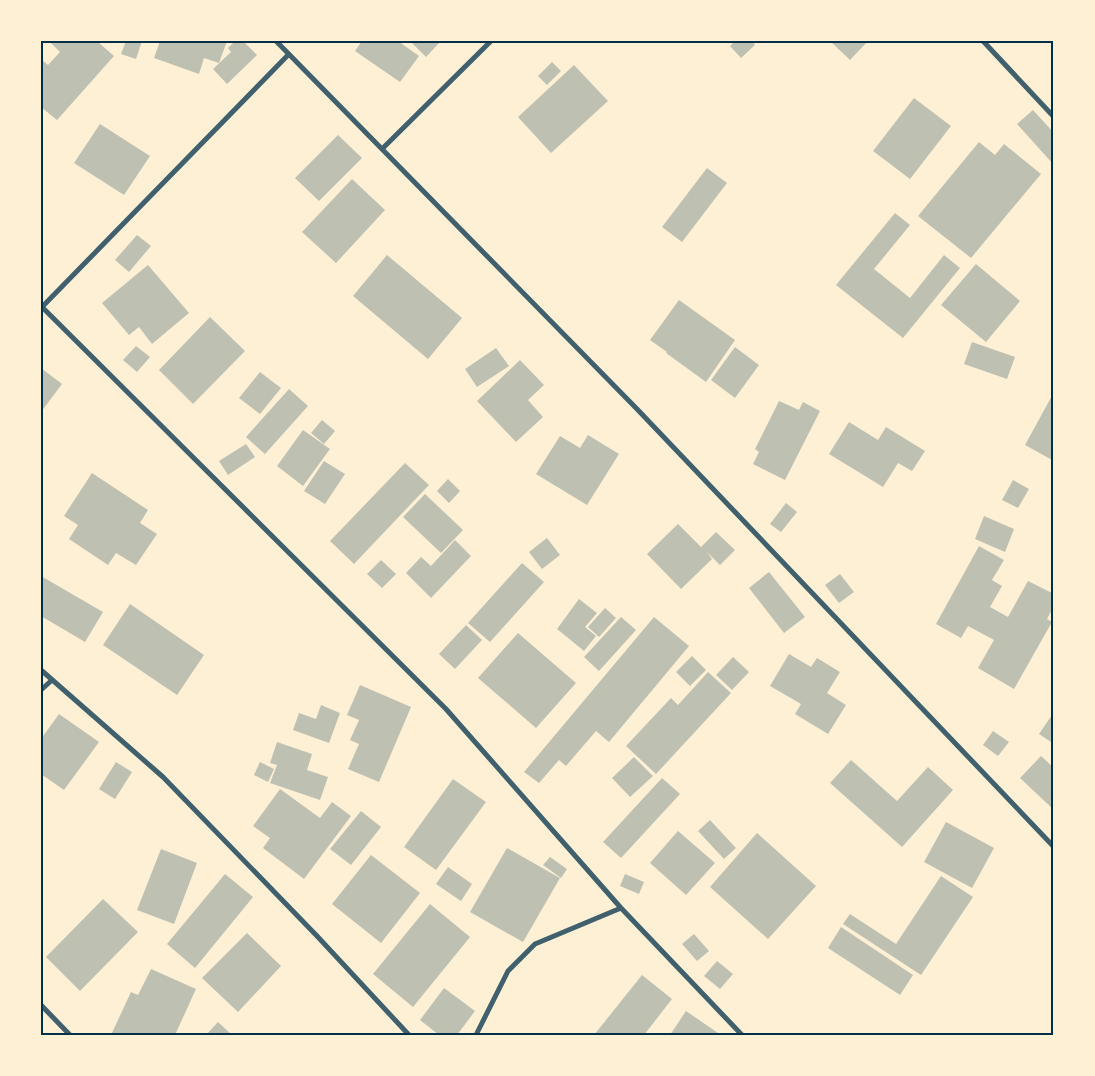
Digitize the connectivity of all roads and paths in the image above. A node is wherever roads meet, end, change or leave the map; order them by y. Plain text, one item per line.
1 (276, 41) edge
2 (491, 41) edge
3 (983, 41) edge
4 (288, 54) junction
5 (1054, 117) edge
6 (382, 149) junction
7 (42, 306) edge
8 (41, 670) edge
9 (52, 680) junction
10 (41, 690) edge
11 (1054, 847) edge
12 (621, 908) junction
13 (41, 1005) edge
14 (70, 1035) edge
15 (409, 1035) edge
16 (476, 1035) edge
17 (742, 1035) edge

1 - 4 street
2 - 6 street
3 - 5 street
4 - 6 street
4 - 7 street
6 - 11 street
7 - 12 street
8 - 9 street
9 - 10 street
9 - 15 street
12 - 16 street
12 - 17 street
13 - 14 street

